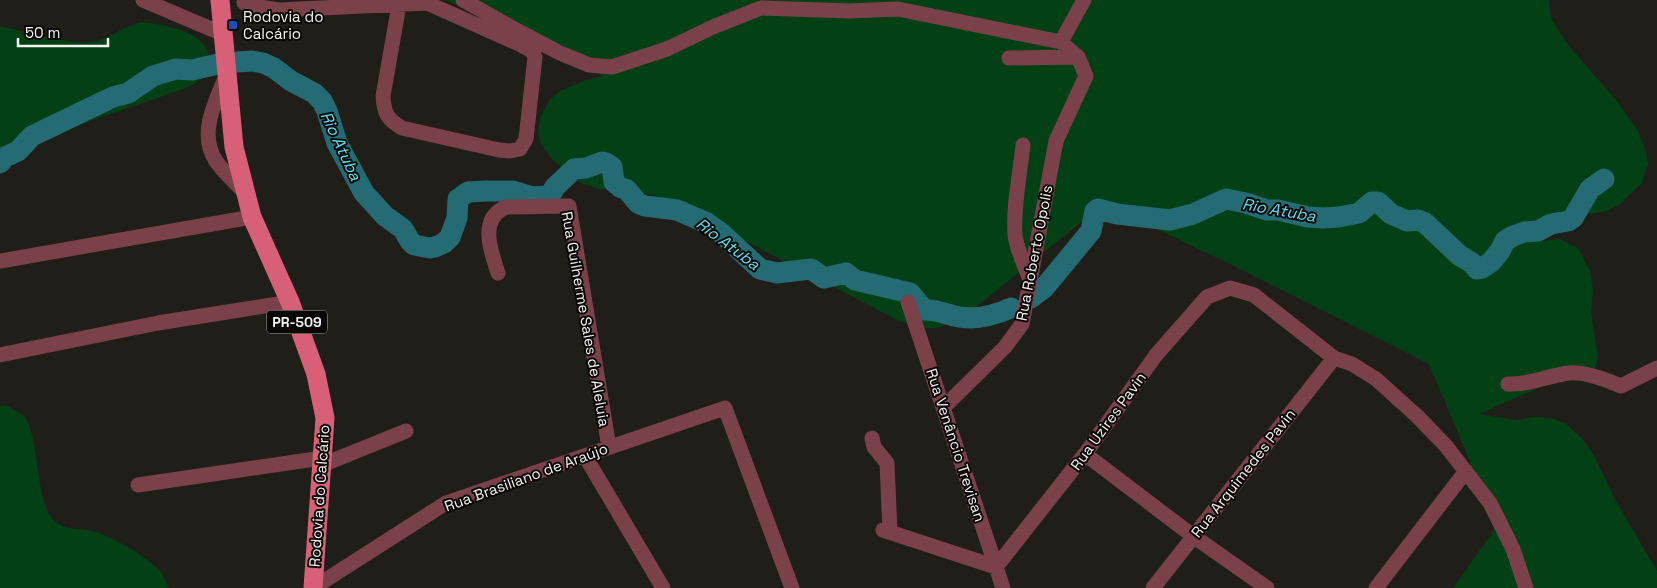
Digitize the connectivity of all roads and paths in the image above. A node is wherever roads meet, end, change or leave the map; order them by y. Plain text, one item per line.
1 (143, 0) edge
2 (463, 0) edge
3 (1084, 0) edge
4 (251, 1) edge
5 (220, 3) edge
6 (399, 5) junction
7 (223, 34) junction
8 (1061, 42) junction
9 (1009, 58) dead end
10 (1078, 58) junction
11 (1023, 145) dead end
12 (252, 217) junction
13 (0, 261) edge
14 (498, 273) dead end
15 (1030, 280) junction
16 (290, 302) junction
17 (908, 302) dead end
18 (0, 355) edge
19 (1334, 358) junction
20 (1657, 368) edge
21 (1508, 384) dead end
22 (944, 408) junction
23 (406, 431) dead end
24 (872, 438) dead end
25 (610, 447) junction
26 (1085, 454) junction
27 (585, 456) junction
28 (322, 461) junction
29 (1466, 471) junction
30 (138, 485) dead end
31 (1192, 536) junction
32 (996, 568) junction
33 (313, 588) edge
34 (663, 588) edge
35 (792, 588) edge
36 (1003, 588) edge
37 (1153, 588) edge
38 (1267, 588) edge
39 (1376, 588) edge
40 (1526, 588) edge

1 - 7 street
2 - 8 street
3 - 8 street
4 - 5 street
4 - 6 street
5 - 7 main road, Rodovia do Calcário / PR-509
6 - 6 street
7 - 12 main road, Rodovia do Calcário / PR-509
8 - 10 street
9 - 10 street
10 - 15 street, Rua Roberto Opolis
11 - 15 street
12 - 13 street
12 - 16 main road, Rodovia do Calcário / PR-509
14 - 25 street, Rua Guilherme Sales de Aleluia
15 - 22 street, Rua Roberto Opolis
16 - 18 street
16 - 28 main road, Rodovia do Calcário / PR-509
17 - 22 street, Rua Venâncio Trevisan
19 - 26 street, Rua Uzires Pavin
19 - 29 street
19 - 31 street, Rua Arquimedes Pavin
20 - 21 street
22 - 32 street, Rua Venâncio Trevisan
23 - 28 street
24 - 32 street
25 - 27 street, Rua Brasiliano de Araújo
25 - 35 street, Rua Brasiliano de Araújo
26 - 31 street
26 - 32 street, Rua Uzires Pavin
27 - 33 street, Rua Brasiliano de Araújo
27 - 34 street
28 - 30 street
28 - 33 main road, Rodovia do Calcário / PR-509
29 - 39 street
29 - 40 street
31 - 37 street, Rua Arquimedes Pavin
31 - 38 street
32 - 36 street, Rua Venâncio Trevisan

